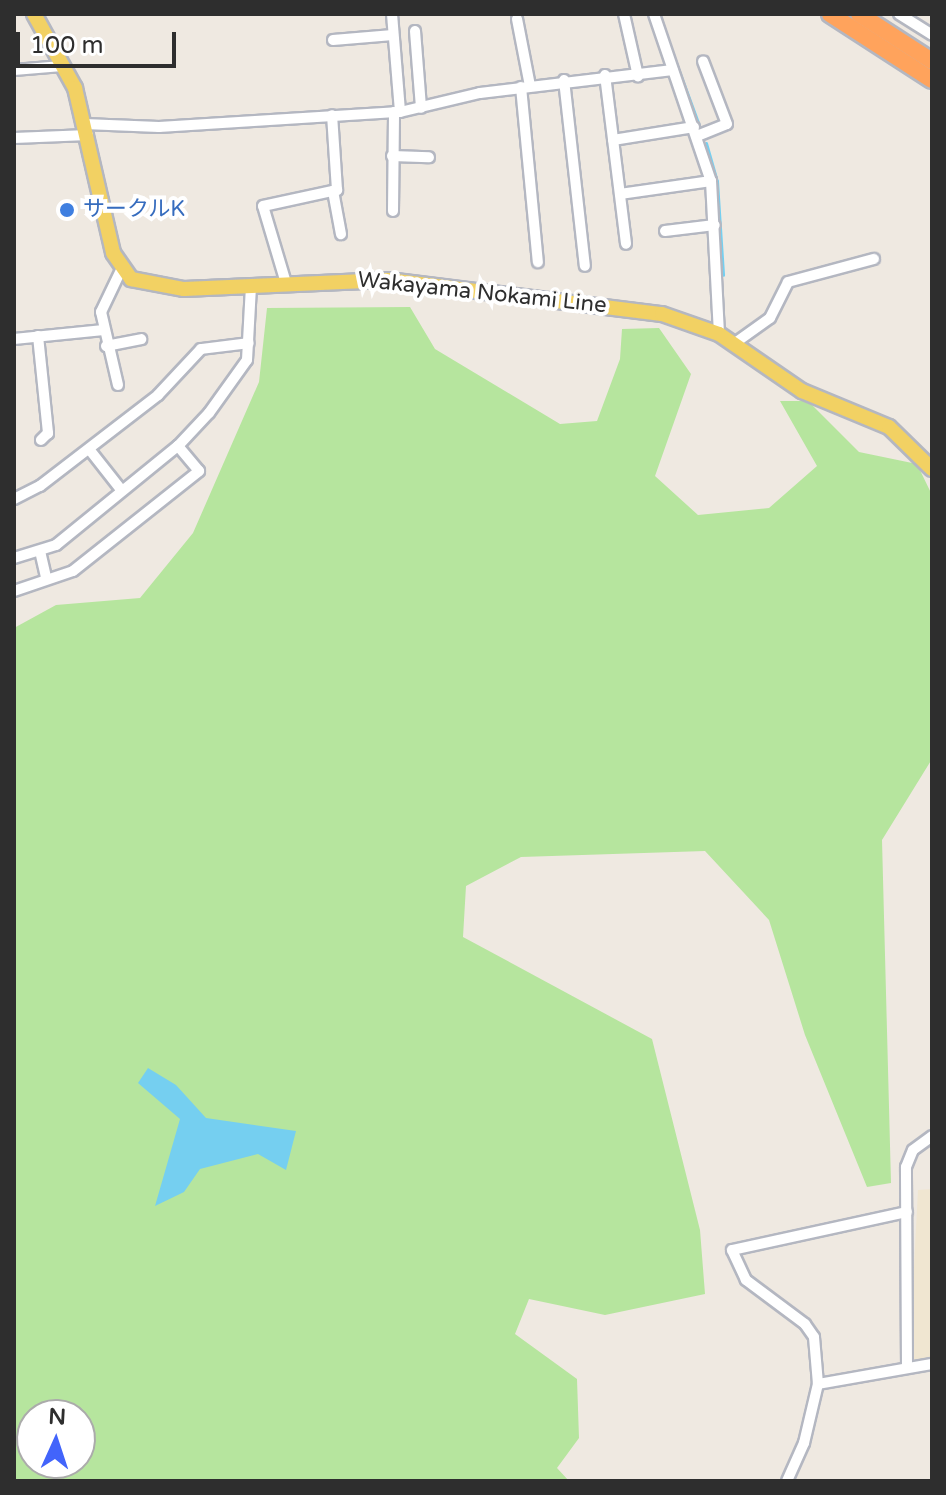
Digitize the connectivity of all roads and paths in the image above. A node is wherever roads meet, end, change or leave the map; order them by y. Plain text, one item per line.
1 (34, 14) edge
2 (392, 14) edge
3 (624, 14) edge
4 (654, 14) edge
5 (830, 14) edge
6 (859, 14) edge
7 (899, 14) edge
8 (517, 19) dead end
9 (415, 31) dead end
10 (393, 35) junction
11 (932, 35) edge
12 (333, 40) dead end
13 (703, 61) dead end
14 (932, 61) edge
15 (62, 66) junction
16 (14, 70) edge
17 (673, 70) junction
18 (605, 75) junction
19 (638, 76) junction
20 (564, 80) junction
21 (932, 80) edge
22 (525, 86) junction
23 (421, 108) junction
24 (397, 112) junction
25 (332, 115) junction
26 (86, 130) junction
27 (695, 132) junction
28 (14, 138) edge
29 (613, 140) junction
30 (392, 156) junction
31 (429, 157) dead end
32 (711, 181) junction
33 (333, 191) junction
34 (620, 194) junction
35 (393, 211) dead end
36 (715, 225) junction
37 (665, 231) dead end
38 (341, 234) dead end
39 (626, 244) dead end
40 (874, 259) dead end
41 (538, 262) dead end
42 (585, 266) dead end
43 (121, 270) junction
44 (286, 283) junction
45 (251, 286) junction
46 (104, 330) junction
47 (719, 334) junction
48 (38, 336) junction
49 (14, 339) edge
50 (141, 339) dead end
51 (249, 343) junction
52 (735, 343) junction
53 (106, 346) junction
54 (118, 385) dead end
55 (41, 440) dead end
56 (178, 446) junction
57 (89, 449) junction
58 (932, 469) edge
59 (122, 491) junction
60 (14, 499) edge
61 (40, 551) junction
62 (14, 558) edge
63 (46, 577) junction
64 (14, 591) edge
65 (932, 1136) edge
66 (907, 1212) junction
67 (932, 1364) edge
68 (907, 1367) junction
69 (818, 1384) junction
70 (787, 1481) edge

1 - 15 main road
2 - 10 street
3 - 19 street
4 - 17 street
5 - 21 highway
6 - 14 highway
7 - 11 street
8 - 22 street
9 - 23 street
10 - 12 street
10 - 24 street
13 - 27 street
15 - 16 street
15 - 26 main road
17 - 19 street
17 - 27 street
18 - 19 street
18 - 20 street
18 - 29 street
20 - 22 street
20 - 42 street
22 - 23 street
22 - 41 street
23 - 24 street
24 - 25 street
24 - 30 street
25 - 26 street
25 - 33 street
26 - 28 street
26 - 43 main road
27 - 29 street
27 - 32 street
29 - 34 street
30 - 31 street
30 - 35 street
32 - 34 street
32 - 36 street
33 - 38 street
33 - 44 street
34 - 39 street
36 - 37 street
36 - 47 street
40 - 52 street
43 - 45 main road, Wakayama Nokami Line
43 - 46 street
44 - 45 main road, Wakayama Nokami Line
44 - 47 main road, Wakayama Nokami Line
45 - 51 street
46 - 48 street
46 - 53 street
47 - 52 main road, Wakayama Nokami Line
48 - 49 street
48 - 55 street
50 - 53 street
51 - 56 street
51 - 57 street
52 - 58 main road, Wakayama Nokami Line
53 - 54 street
56 - 59 street
56 - 63 street
57 - 59 street
57 - 60 street
59 - 61 street
61 - 62 street
61 - 63 street
63 - 64 street
65 - 66 street
66 - 68 street
66 - 69 street
67 - 68 street
68 - 69 street
69 - 70 street

